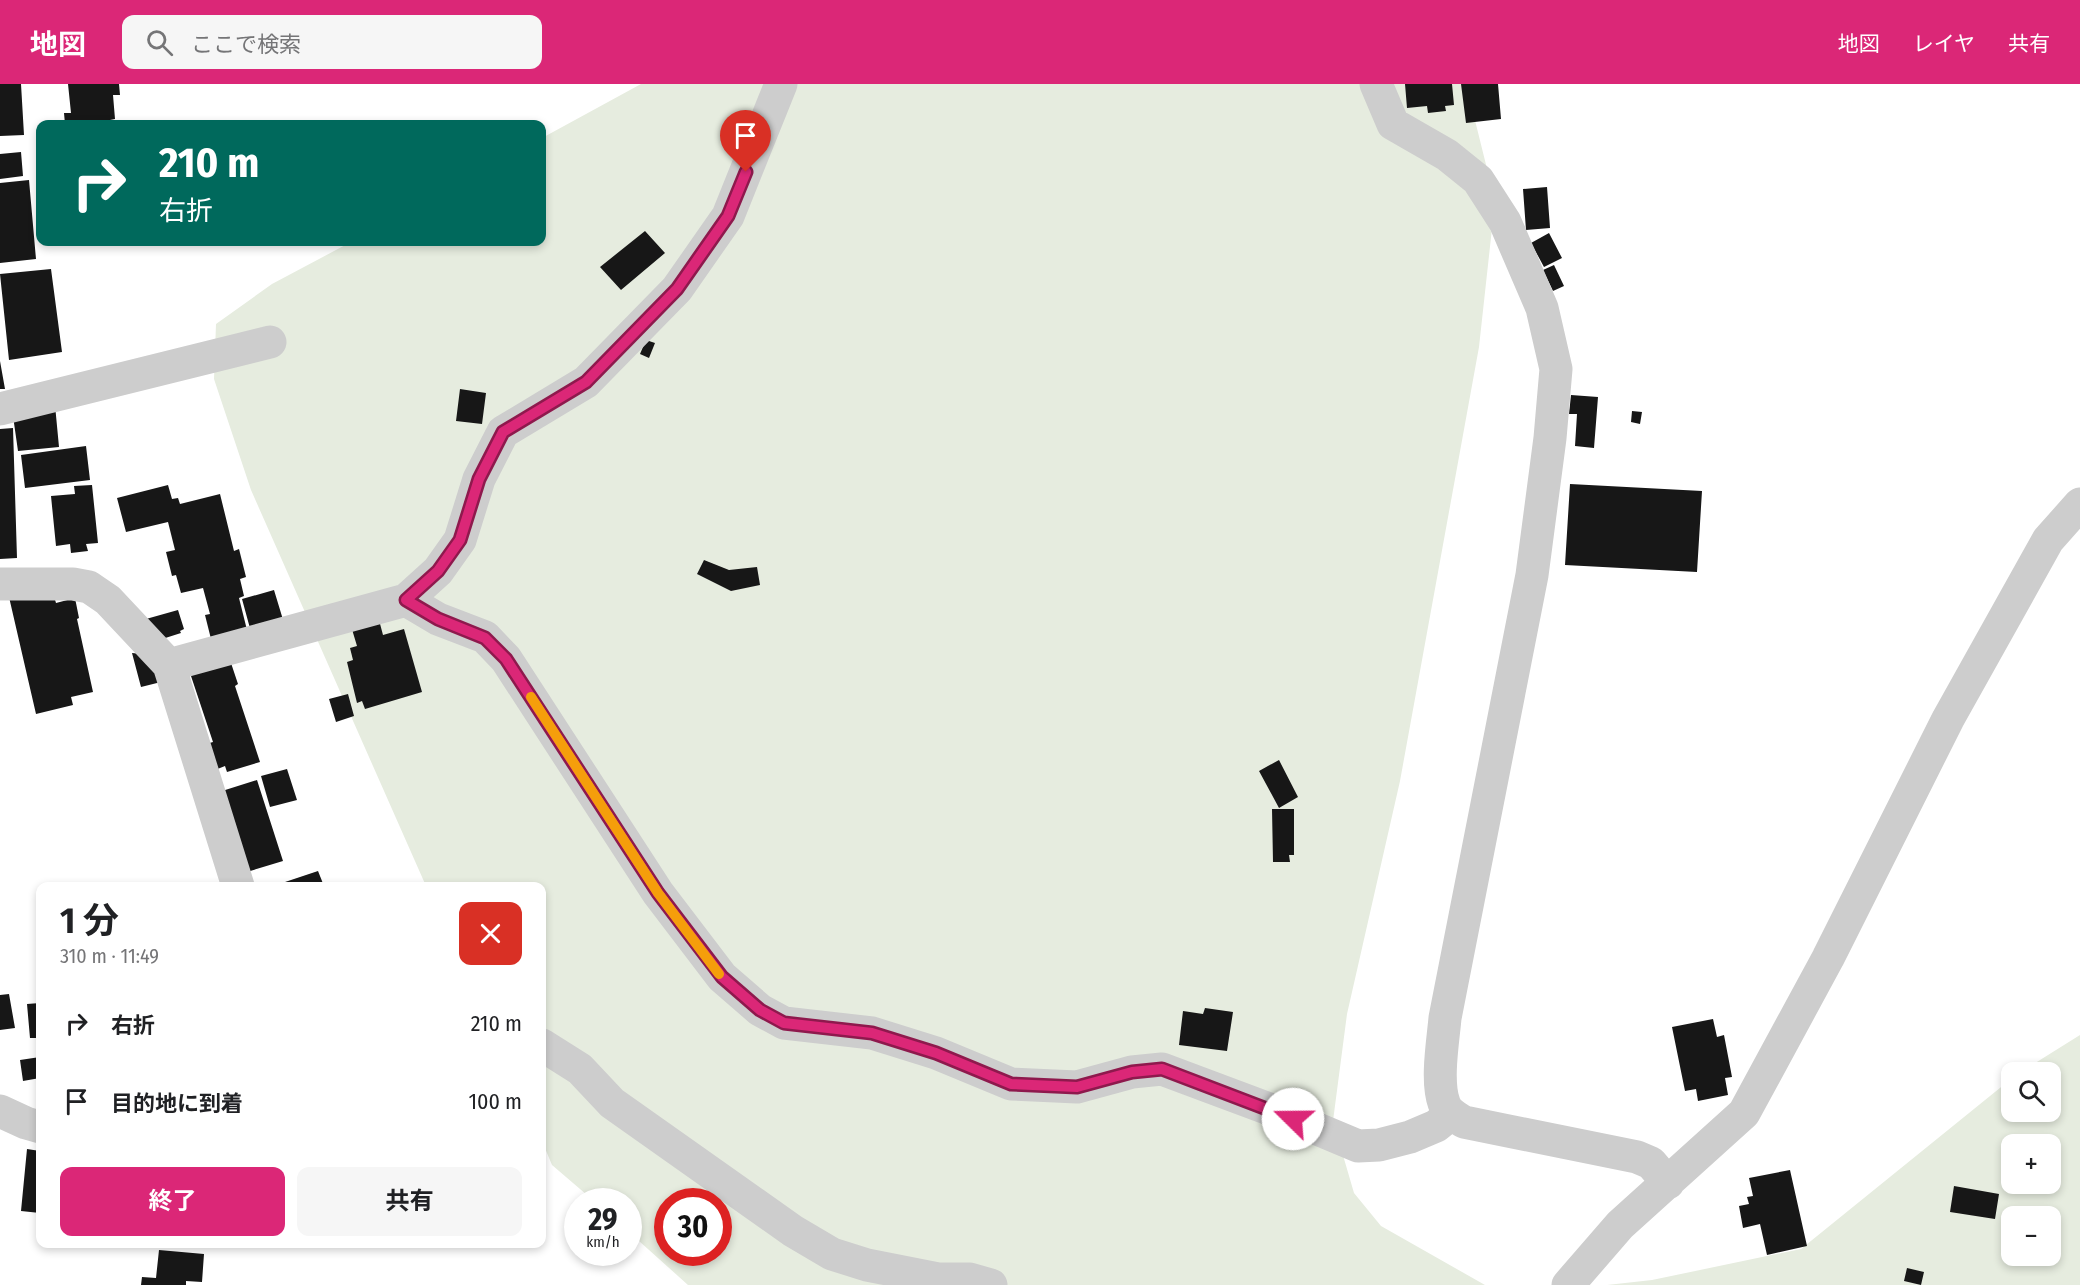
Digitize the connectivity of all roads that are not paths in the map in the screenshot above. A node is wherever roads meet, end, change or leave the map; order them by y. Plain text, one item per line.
1 (782, 84) edge
2 (1376, 84) edge
3 (270, 342) dead end
4 (0, 409) edge
5 (2080, 504) edge
6 (0, 584) edge
7 (406, 600) junction
8 (170, 665) junction
9 (237, 882) edge
10 (546, 1048) edge
11 (0, 1111) edge
12 (1451, 1114) junction
13 (36, 1126) edge
14 (1668, 1184) junction
15 (937, 1282) edge
16 (991, 1285) edge
17 (1568, 1285) edge

1 - 7 street
2 - 12 street
3 - 4 street
5 - 14 street
6 - 8 street
7 - 8 street
7 - 12 street
8 - 9 street
10 - 15 street
11 - 13 street
12 - 14 street
14 - 17 street
15 - 16 street

